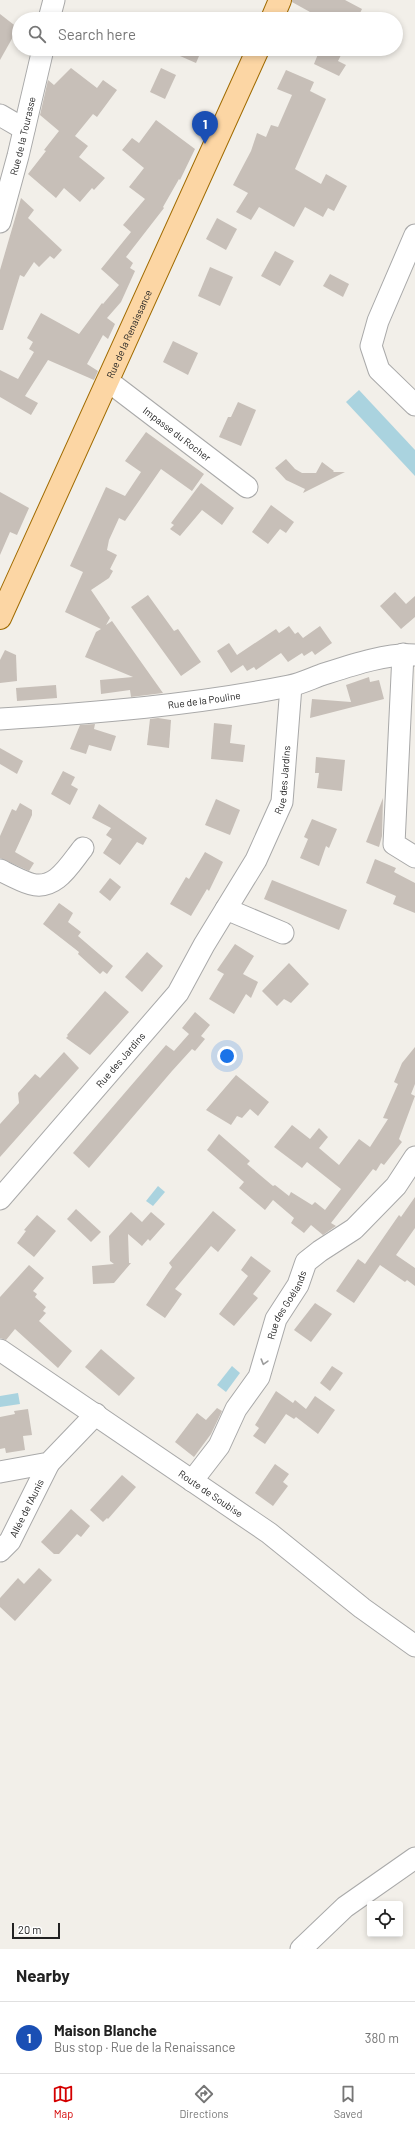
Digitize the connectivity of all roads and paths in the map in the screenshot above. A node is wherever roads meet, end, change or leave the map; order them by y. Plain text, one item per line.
1 (54, 0) edge
2 (280, 0) edge
3 (51, 12) edge
4 (275, 12) edge
5 (41, 56) edge
6 (255, 56) edge
7 (0, 115) edge
8 (24, 129) junction
9 (0, 222) edge
10 (415, 235) edge
11 (108, 381) junction
12 (415, 405) edge
13 (247, 487) dead end
14 (0, 618) edge
15 (409, 654) edge
16 (291, 686) junction
17 (0, 719) edge
18 (83, 848) dead end
19 (415, 857) edge
20 (0, 870) edge
21 (226, 909) junction
22 (282, 933) dead end
23 (415, 1156) edge
24 (0, 1199) edge
25 (0, 1350) edge
26 (96, 1414) junction
27 (49, 1463) junction
28 (0, 1472) edge
29 (192, 1481) junction
30 (0, 1551) edge
31 (415, 1646) edge
32 (415, 1858) edge
33 (301, 1949) edge

1 - 3 street
2 - 4 main road
5 - 8 street, Rue de la Tourasse
6 - 11 main road, Rue de la Renaissance
7 - 8 street
8 - 9 street, Rue de la Tourasse
10 - 12 street
11 - 13 street, Impasse du Rocher
11 - 14 main road, Rue de la Renaissance
15 - 16 street, Rue de la Pouline
15 - 19 street, Rue de la Pouline
16 - 17 street, Rue de la Pouline
16 - 21 street, Rue des Jardins
18 - 20 street
21 - 22 street
21 - 24 street, Rue des Jardins
23 -> 29 street, Rue des Goélands
25 - 26 street, Route de Soubise
26 - 27 street, Allée de l'Aunis
26 - 29 street, Route de Soubise
27 - 28 street, Allée de l'Aunis
27 - 30 street, Allée de l'Aunis
29 - 31 street, Route de Soubise
32 - 33 street

